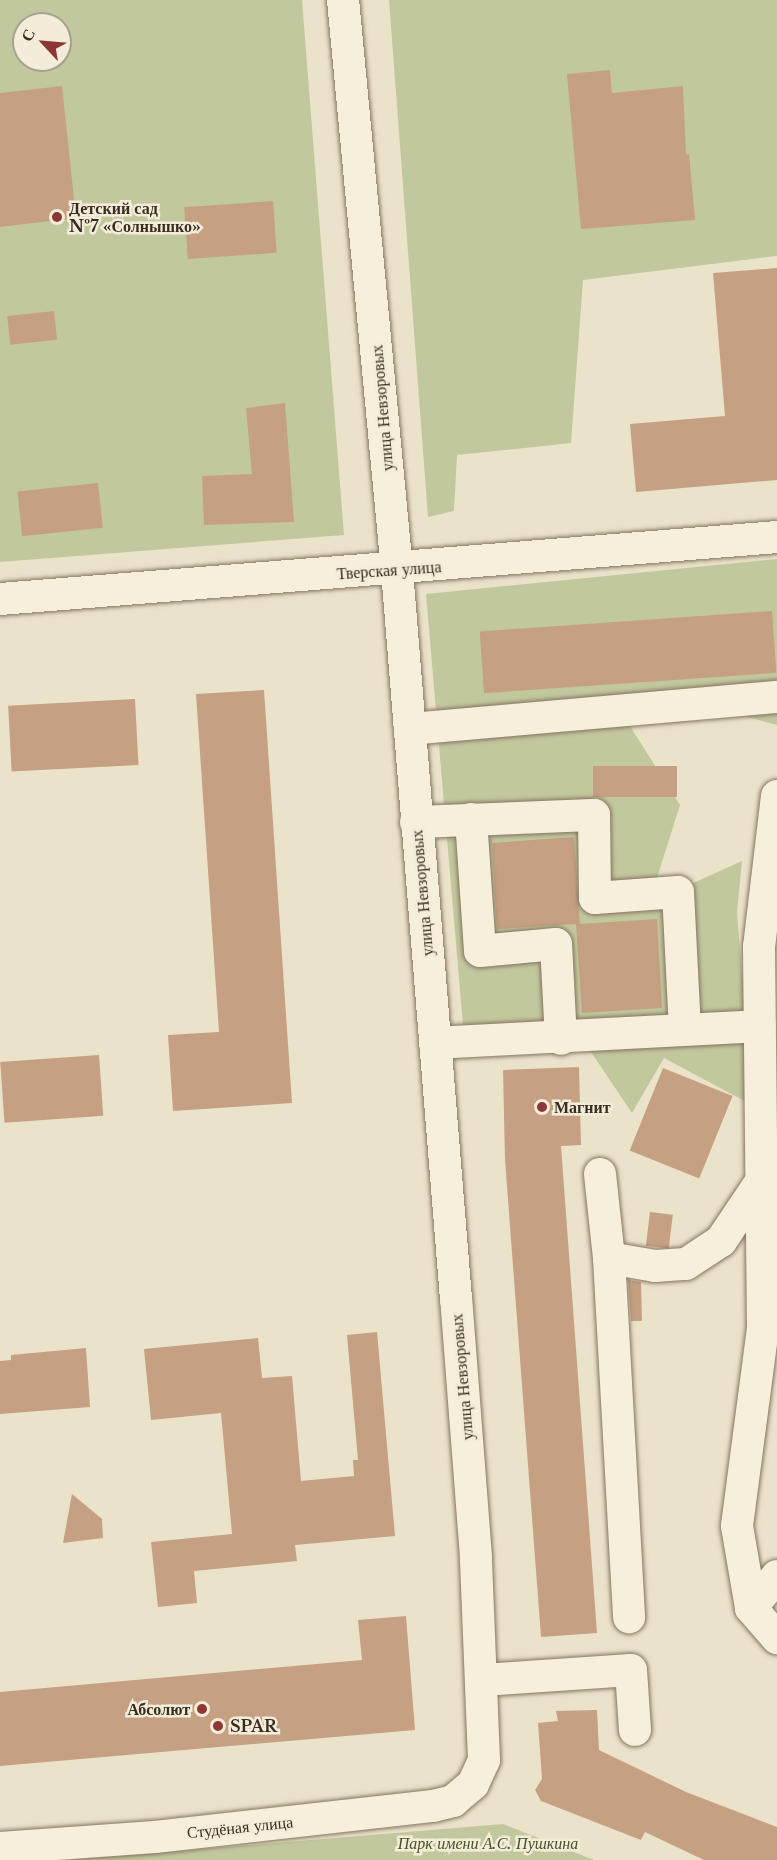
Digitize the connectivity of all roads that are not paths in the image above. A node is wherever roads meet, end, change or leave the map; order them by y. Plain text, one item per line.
1 (343, 0) edge
2 (777, 537) edge
3 (397, 570) junction
4 (0, 599) edge
5 (777, 697) edge
6 (410, 729) junction
7 (777, 796) edge
8 (471, 819) junction
9 (416, 822) junction
10 (760, 1026) junction
11 (685, 1029) junction
12 (561, 1040) junction
13 (435, 1043) junction
14 (600, 1174) dead end
15 (762, 1179) junction
16 (770, 1239) edge
17 (609, 1258) junction
18 (777, 1576) edge
19 (751, 1608) junction
20 (629, 1617) dead end
21 (777, 1638) edge
22 (483, 1680) junction
23 (635, 1730) dead end
24 (473, 1784) joint
25 (0, 1848) edge

1 - 3 street, улица Невзоровых
2 - 3 street, Тверская улица
3 - 4 street, Тверская улица
3 - 6 street, улица Невзоровых
5 - 6 street
6 - 9 street, улица Невзоровых
7 - 10 street
8 - 9 street
8 - 11 street
8 - 12 street
9 - 13 street, улица Невзоровых
10 - 11 street
10 - 15 street
11 - 12 street
12 - 13 street
13 - 22 street, улица Невзоровых
14 - 17 street
15 - 16 street
15 - 17 street
16 - 19 street
17 - 20 street
18 - 19 street
19 - 21 street
22 - 23 street
22 - 24 street, улица Невзоровых
24 - 25 street, Студёная улица

